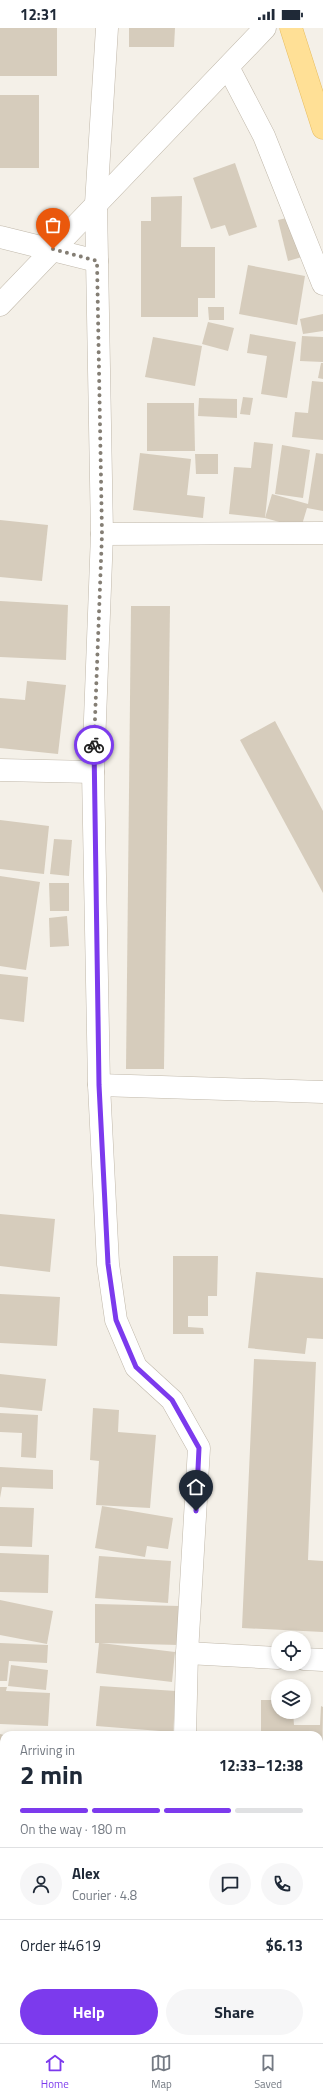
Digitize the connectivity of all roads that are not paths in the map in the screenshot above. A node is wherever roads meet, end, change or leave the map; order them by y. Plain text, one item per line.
1 (107, 28) edge
2 (265, 28) edge
3 (290, 28) edge
4 (228, 67) junction
5 (323, 128) edge
6 (96, 204) junction
7 (0, 237) edge
8 (53, 249) junction
9 (97, 261) junction
10 (323, 284) edge
11 (0, 304) edge
12 (102, 534) junction
13 (323, 534) edge
14 (0, 770) edge
15 (93, 772) junction
16 (99, 1085) junction
17 (323, 1092) edge
18 (187, 1653) junction
19 (271, 1658) edge
20 (311, 1659) edge
21 (323, 1660) edge
22 (185, 1731) edge

1 - 6 street
2 - 4 street
3 - 5 main road
4 - 6 street
4 - 10 street
6 - 8 street
6 - 9 street
7 - 8 street
8 - 9 street
8 - 11 street
9 - 12 street
12 - 13 street
12 - 15 street
14 - 15 street
15 - 16 street
16 - 17 street
16 - 18 street
18 - 19 street
18 - 22 street
20 - 21 street

